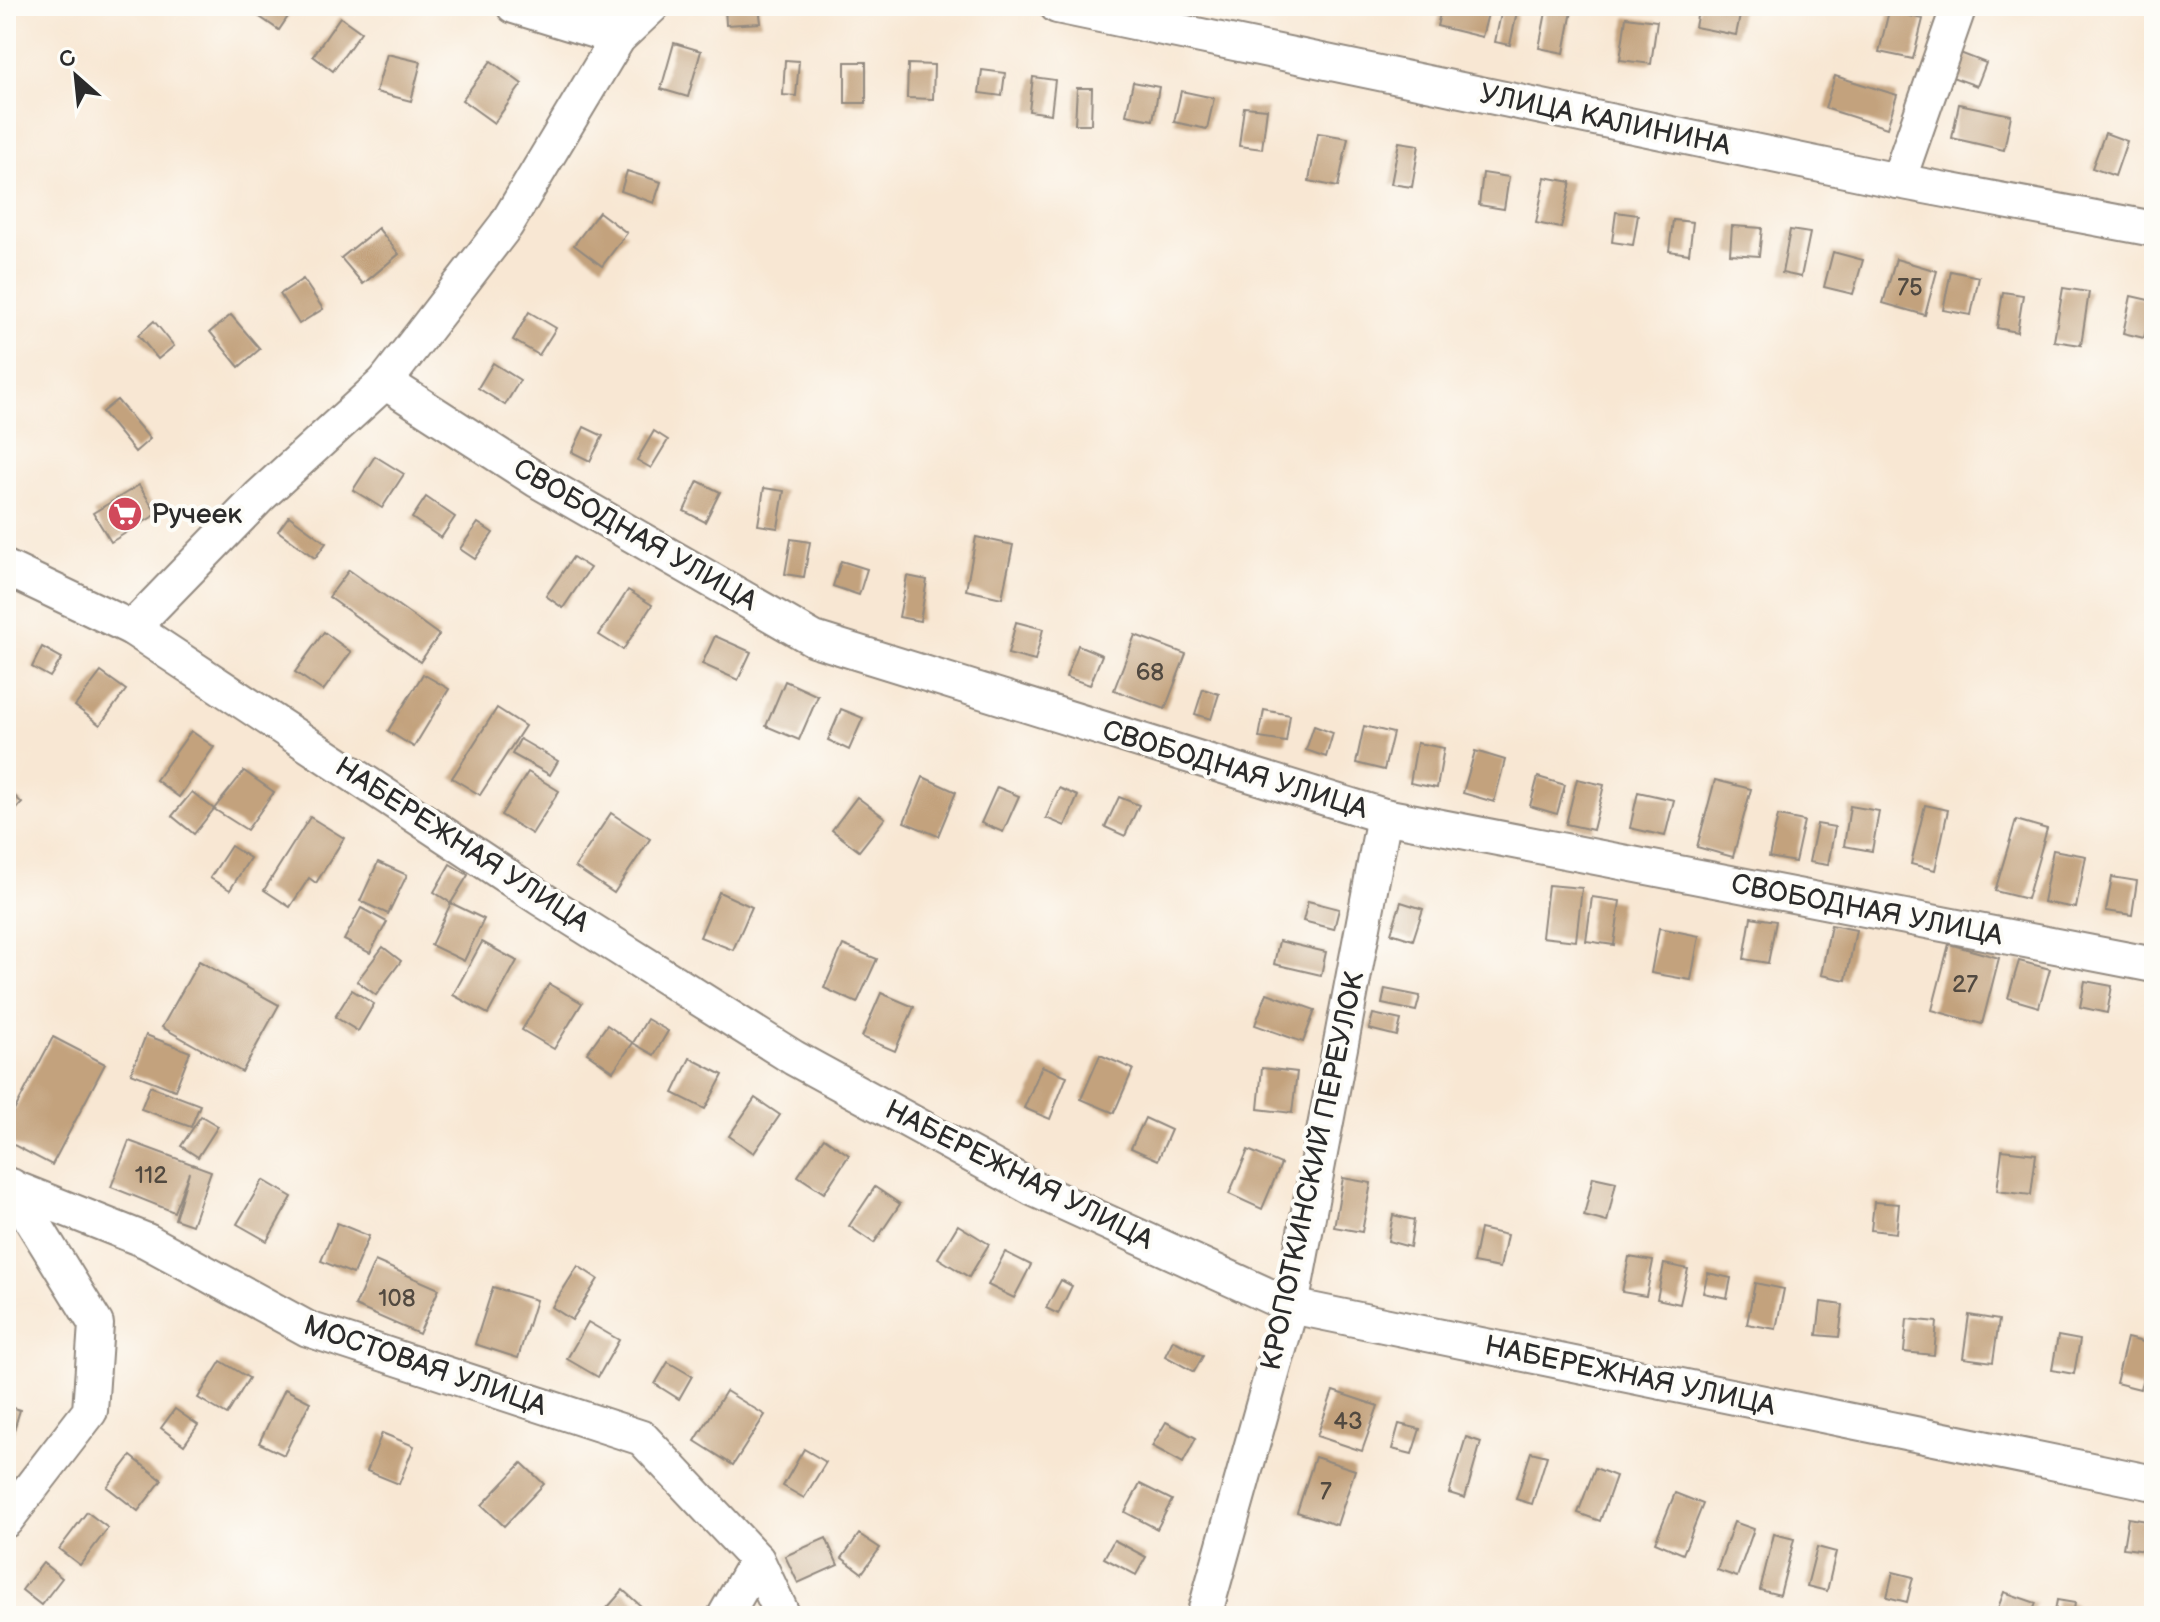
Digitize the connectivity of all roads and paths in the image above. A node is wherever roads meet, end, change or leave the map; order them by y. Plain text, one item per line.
1 (514, 6) edge
2 (652, 6) edge
3 (1057, 6) edge
4 (1959, 6) edge
5 (618, 38) junction
6 (1898, 181) junction
7 (2154, 229) edge
8 (385, 382) junction
9 (6, 568) edge
10 (132, 628) junction
11 (1384, 816) junction
12 (2154, 965) edge
13 (8, 1185) edge
14 (1291, 1306) junction
15 (2154, 1483) edge
16 (6, 1520) edge
17 (757, 1560) junction
18 (725, 1616) edge
19 (783, 1616) edge
20 (1204, 1616) edge

1 - 5 street
2 - 5 street
3 - 6 street, УЛИЦА КАЛИНИНА
4 - 6 street
5 - 8 street
6 - 7 street, УЛИЦА КАЛИНИНА
8 - 10 street
8 - 11 street, СВОБОДНАЯ УЛИЦА
9 - 10 street, НАБЕРЕЖНАЯ УЛИЦА
10 - 14 street, НАБЕРЕЖНАЯ УЛИЦА
11 - 12 street, СВОБОДНАЯ УЛИЦА
11 - 14 street, КРОПОТКИНСКИЙ ПЕРЕУЛОК
13 - 16 street
13 - 17 street, МОСТОВАЯ УЛИЦА
14 - 15 street, НАБЕРЕЖНАЯ УЛИЦА
14 - 20 street, КРОПОТКИНСКИЙ ПЕРЕУЛОК
17 - 18 street
17 - 19 street, МОСТОВАЯ УЛИЦА

